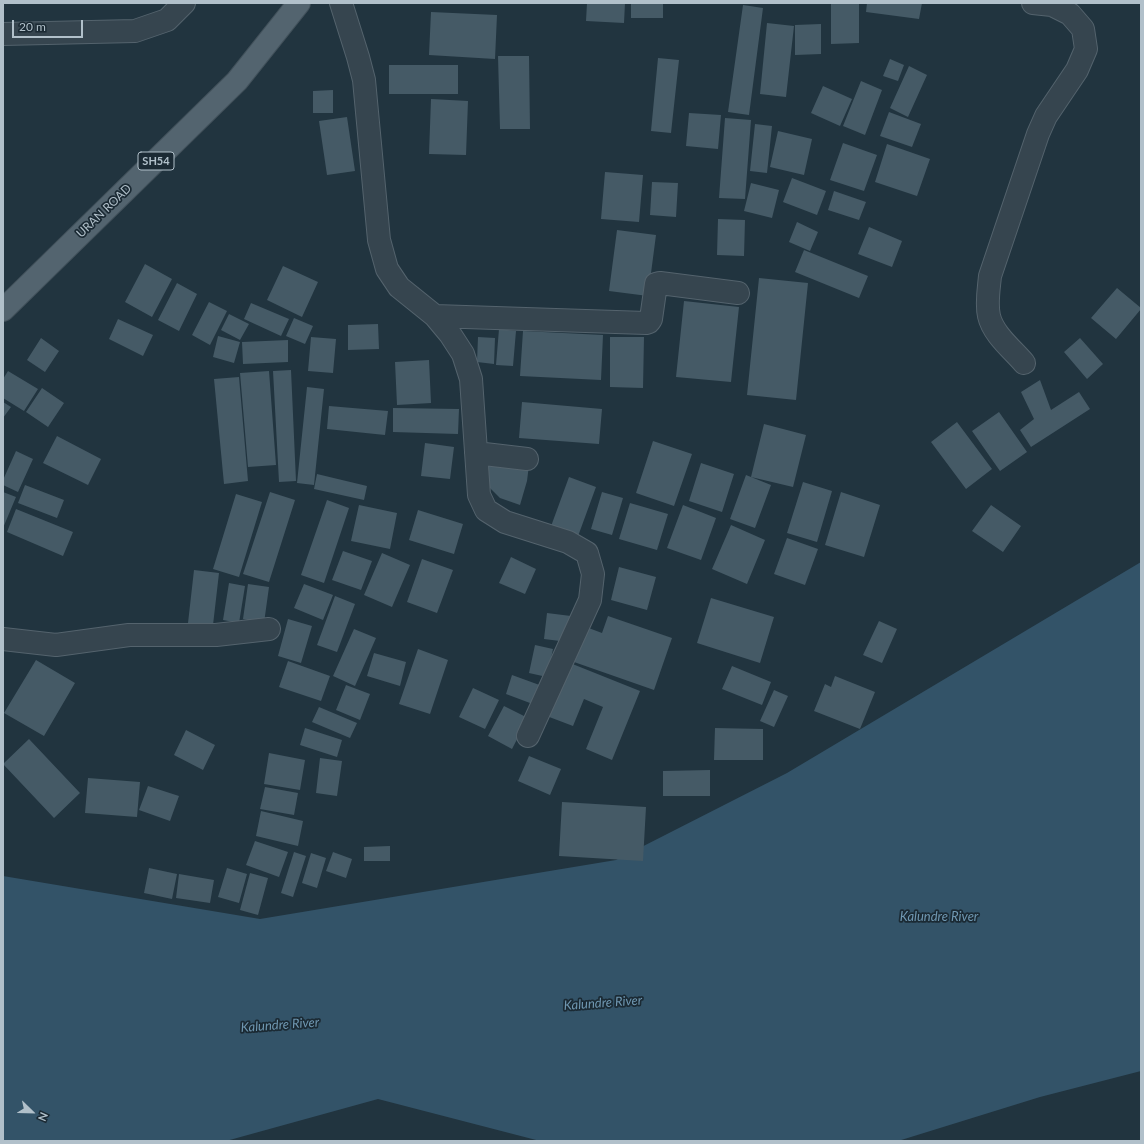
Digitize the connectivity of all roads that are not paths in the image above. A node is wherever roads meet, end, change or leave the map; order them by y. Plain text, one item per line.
1 (184, 3) edge
2 (299, 3) edge
3 (341, 3) edge
4 (1033, 3) edge
5 (3, 34) edge
6 (738, 293) dead end
7 (3, 310) edge
8 (435, 316) junction
9 (1024, 363) dead end
10 (476, 453) junction
11 (527, 459) dead end
12 (269, 629) dead end
13 (3, 639) edge
14 (528, 736) dead end

1 - 5 street
2 - 7 main road, URAN ROAD / SH54
3 - 8 street
4 - 9 street
6 - 8 street
8 - 10 street
10 - 11 street
10 - 14 street
12 - 13 street

